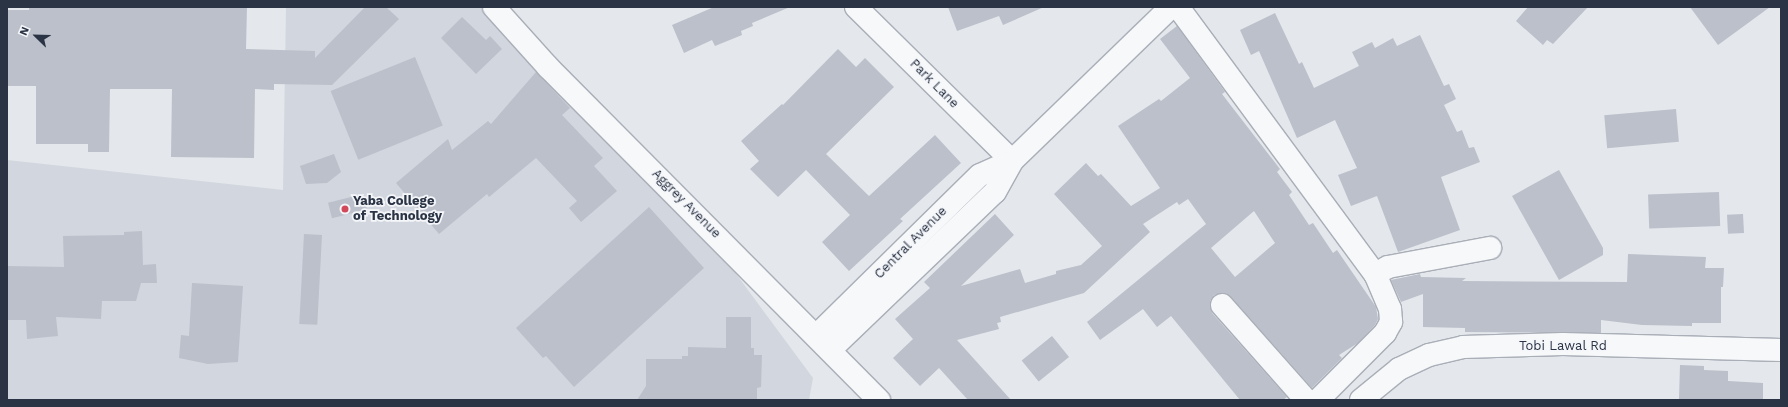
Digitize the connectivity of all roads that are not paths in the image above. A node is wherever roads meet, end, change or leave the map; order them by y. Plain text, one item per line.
1 (494, 7) edge
2 (856, 7) edge
3 (1171, 7) edge
4 (1178, 7) edge
5 (1012, 161) junction
6 (1490, 248) dead end
7 (1375, 274) junction
8 (1222, 305) dead end
9 (824, 342) junction
10 (1781, 350) edge
11 (879, 400) edge
12 (1306, 400) edge
13 (1318, 400) edge
14 (1361, 400) edge

1 - 9 street, Aggrey Avenue
2 - 5 street, Park Lane
3 - 5 street, Central Avenue
4 - 7 street
5 - 9 street, Central Avenue
6 - 7 street
7 - 13 street
8 - 12 street
9 - 11 street, Aggrey Avenue
10 - 14 street, Tobi Lawal Rd

